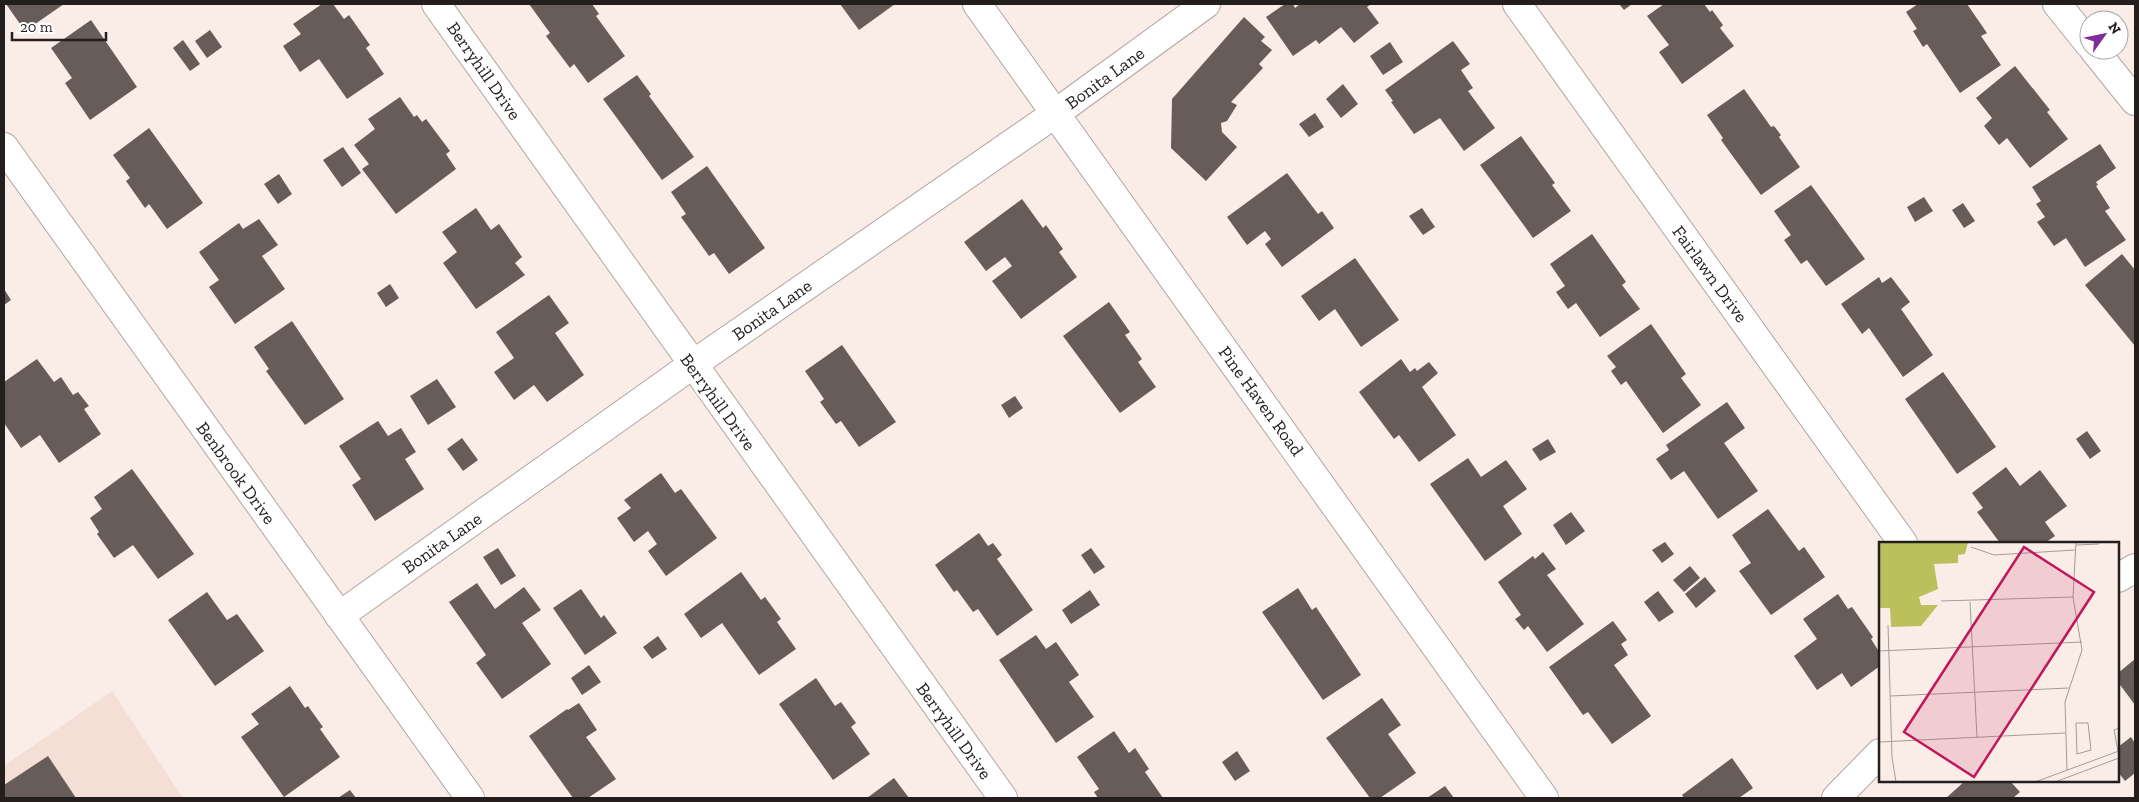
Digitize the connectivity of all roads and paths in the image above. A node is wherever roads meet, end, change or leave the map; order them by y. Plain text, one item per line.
1 (436, 4) edge
2 (977, 4) edge
3 (1206, 4) edge
4 (1517, 4) edge
5 (2057, 4) edge
6 (2079, 32) edge
7 (2102, 60) edge
8 (2135, 101) edge
9 (1056, 113) junction
10 (4, 147) edge
11 (692, 365) junction
12 (1902, 542) edge
13 (2135, 568) edge
14 (2119, 577) edge
15 (339, 616) junction
16 (1879, 754) edge
17 (470, 798) edge
18 (1003, 798) edge
19 (1544, 798) edge
20 (1836, 798) edge

1 - 11 street, Berryhill Drive
2 - 9 street, Pine Haven Road
3 - 9 street, Bonita Lane
4 - 12 street, Fairlawn Drive
5 - 6 street
7 - 8 street
9 - 11 street, Bonita Lane
9 - 19 street, Pine Haven Road
10 - 15 street, Benbrook Drive
11 - 15 street, Bonita Lane
11 - 18 street, Berryhill Drive
13 - 14 street
15 - 17 street, Benbrook Drive
16 - 20 street

